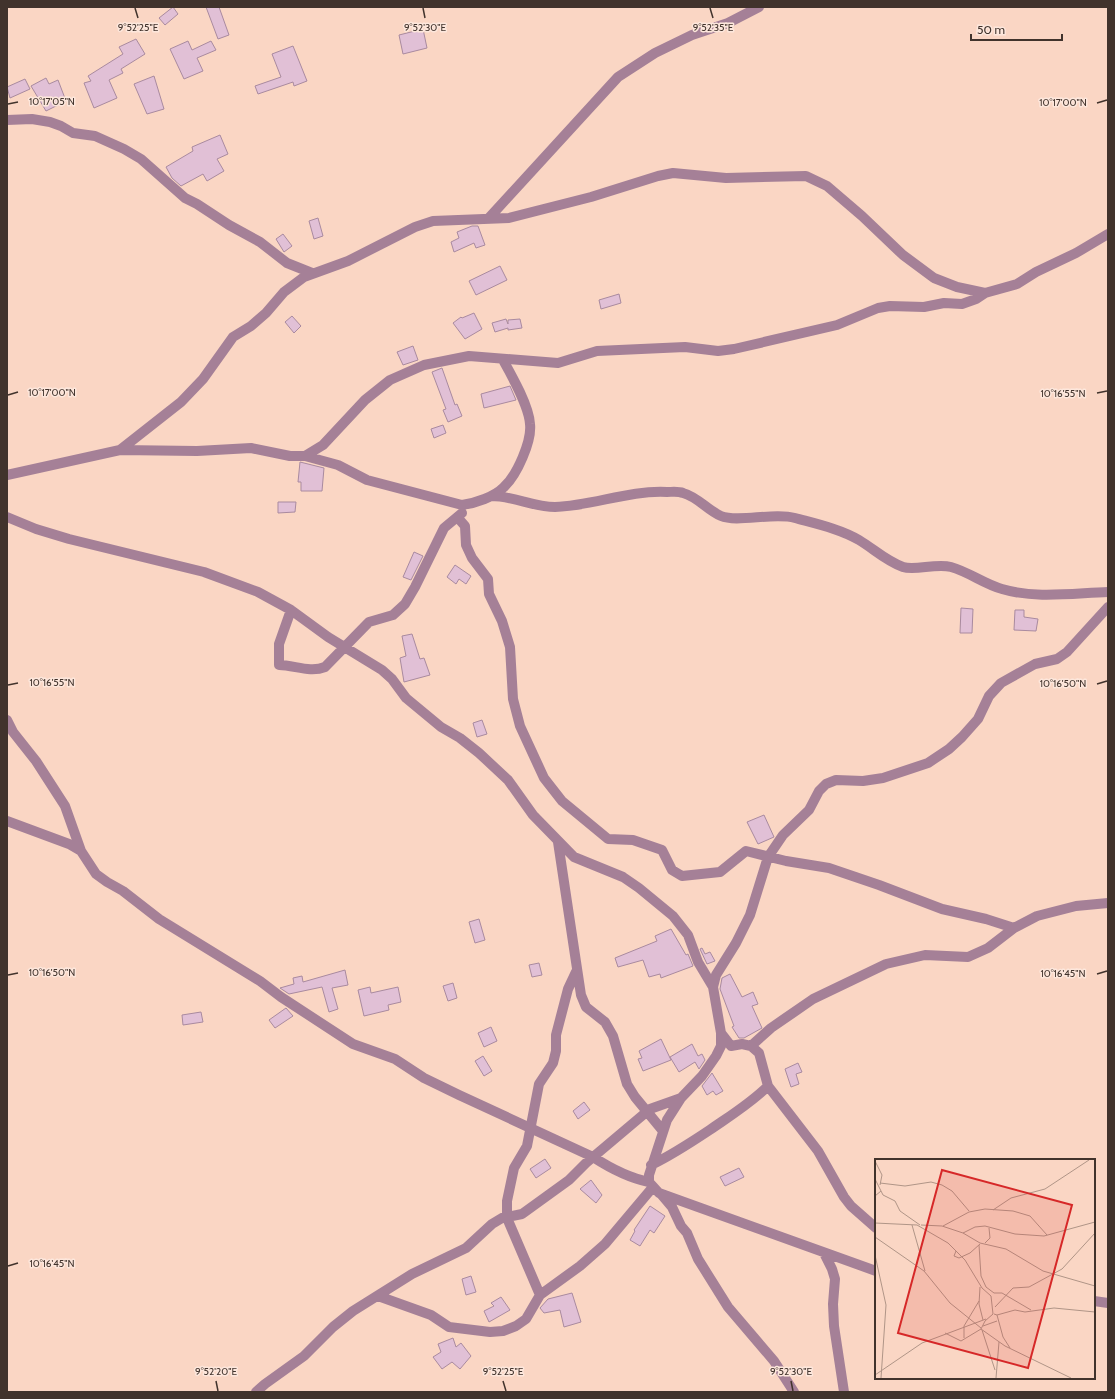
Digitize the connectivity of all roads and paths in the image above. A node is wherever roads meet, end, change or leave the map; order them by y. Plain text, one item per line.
1 (759, 7) edge
2 (7, 120) edge
3 (488, 219) junction
4 (1108, 234) edge
5 (312, 273) junction
6 (985, 293) junction
7 (503, 360) junction
8 (120, 450) junction
9 (305, 456) junction
10 (7, 475) edge
11 (491, 496) junction
12 (462, 505) junction
13 (7, 517) edge
14 (458, 518) junction
15 (1108, 592) edge
16 (1108, 607) edge
17 (290, 610) junction
18 (344, 648) junction
19 (7, 720) edge
20 (7, 821) edge
21 (558, 842) junction
22 (80, 851) junction
23 (768, 857) junction
24 (1108, 903) edge
25 (1014, 928) junction
26 (576, 972) junction
27 (713, 987) junction
28 (721, 1033) junction
29 (750, 1046) junction
30 (768, 1086) junction
31 (681, 1098) junction
32 (647, 1111) junction
33 (530, 1129) junction
34 (663, 1131) junction
35 (592, 1157) junction
36 (651, 1166) junction
37 (654, 1187) junction
38 (507, 1218) junction
39 (875, 1227) edge
40 (824, 1253) junction
41 (844, 1261) junction
42 (875, 1271) edge
43 (835, 1279) junction
44 (540, 1295) junction
45 (378, 1296) junction
46 (1095, 1300) edge
47 (1108, 1303) edge
48 (256, 1392) edge
49 (794, 1392) edge
50 (844, 1392) edge

1 - 3 street
2 - 5 street
3 - 5 street
3 - 6 street
4 - 6 street
5 - 8 street
6 - 7 street
7 - 9 street
7 - 11 street
8 - 9 street
8 - 10 street
9 - 12 street
11 - 12 street
11 - 15 street
12 - 14 street
13 - 17 street
14 - 18 street
14 - 23 street
16 - 23 street
17 - 18 street
17 - 18 street
18 - 21 street
19 - 22 street
20 - 22 street
21 - 26 street
21 - 27 street
22 - 33 street
23 - 25 street
23 - 27 street
24 - 25 street
25 - 29 street
26 - 32 street
26 - 33 street
27 - 28 street
28 - 29 street
28 - 31 street
29 - 30 street
30 - 36 street
30 - 39 street
31 - 32 street
31 - 34 street
32 - 34 street
32 - 35 street
33 - 35 street
33 - 38 street
34 - 36 street
35 - 37 street
35 - 38 street
36 - 37 street
37 - 40 street
37 - 44 street
37 - 49 street
38 - 44 street
38 - 45 street
40 - 41 street
40 - 43 street
41 - 42 street
41 - 43 street
43 - 50 street
44 - 45 street
45 - 48 street
46 - 47 street

